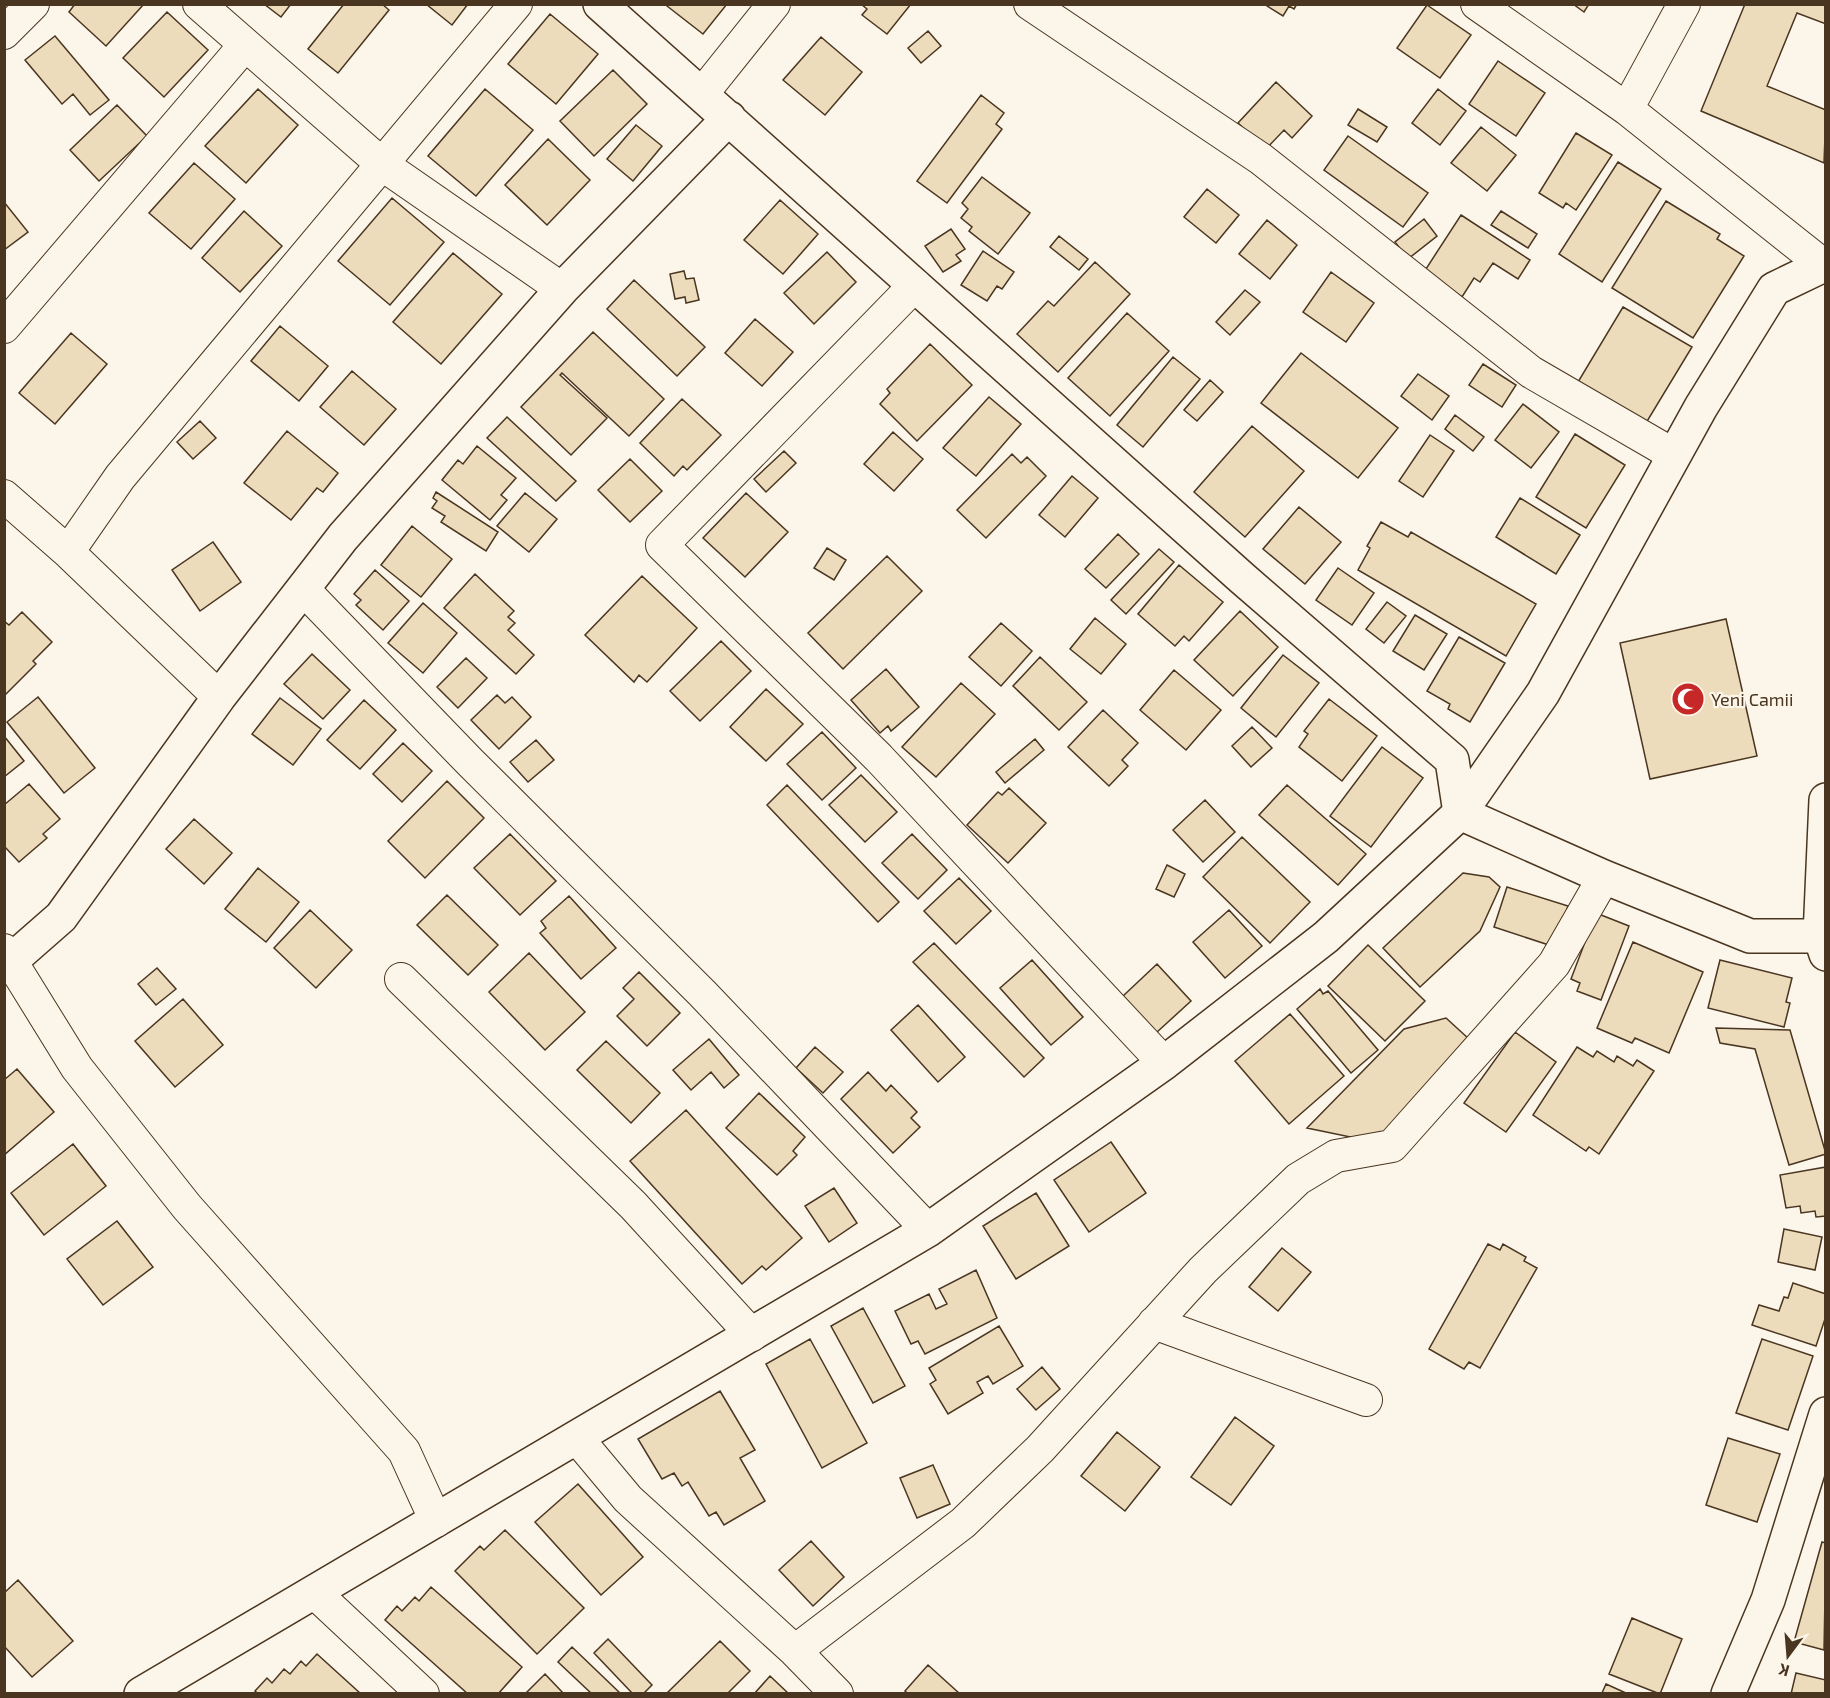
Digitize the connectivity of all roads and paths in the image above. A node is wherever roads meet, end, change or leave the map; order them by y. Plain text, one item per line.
1 (33, 4) edge
2 (199, 4) edge
3 (516, 4) edge
4 (600, 4) edge
5 (774, 4) edge
6 (1030, 4) edge
7 (1477, 4) edge
8 (1684, 4) edge
9 (4, 33) edge
10 (245, 45) junction
11 (702, 94) junction
12 (1628, 109) junction
13 (729, 118) junction
14 (383, 165) junction
15 (1824, 264) edge
16 (915, 285) junction
17 (562, 289) junction
18 (4, 327) edge
19 (1674, 456) junction
20 (4, 496) edge
21 (68, 552) junction
22 (304, 590) junction
23 (219, 697) junction
24 (1826, 800) edge
25 (1460, 813) junction
26 (1825, 842) edge
27 (1604, 877) junction
28 (1823, 945) edge
29 (7, 959) edge
30 (401, 979) dead end
31 (1164, 1063) junction
32 (928, 1230) junction
33 (1154, 1323) junction
34 (752, 1335) junction
35 (1366, 1400) dead end
36 (1826, 1414) edge
37 (577, 1438) junction
38 (436, 1521) junction
39 (314, 1592) junction
40 (795, 1651) junction
41 (141, 1694) edge
42 (423, 1694) edge
43 (837, 1694) edge
44 (1728, 1694) edge

1 - 9 street
2 - 10 street
3 - 14 street
4 - 11 street
5 - 11 street
6 - 19 street
7 - 12 street
8 - 12 street
10 - 14 street
10 - 18 street
11 - 13 street
12 - 15 street
13 - 16 street
13 - 17 street
14 - 17 street
14 - 21 street
15 - 19 street
16 - 25 street
16 - 31 street
17 - 22 street
19 - 25 street
20 - 21 street
21 - 23 street
22 - 23 street
22 - 32 street
23 - 29 street
24 - 26 street
25 - 27 street
25 - 31 street
26 - 28 street
27 - 28 street
27 - 33 street
29 - 38 street
30 - 34 street
31 - 32 street
32 - 34 street
33 - 35 street
33 - 40 street
34 - 37 street
36 - 44 street
37 - 38 street
37 - 40 street
38 - 39 street
39 - 41 street
39 - 42 street
40 - 43 street

